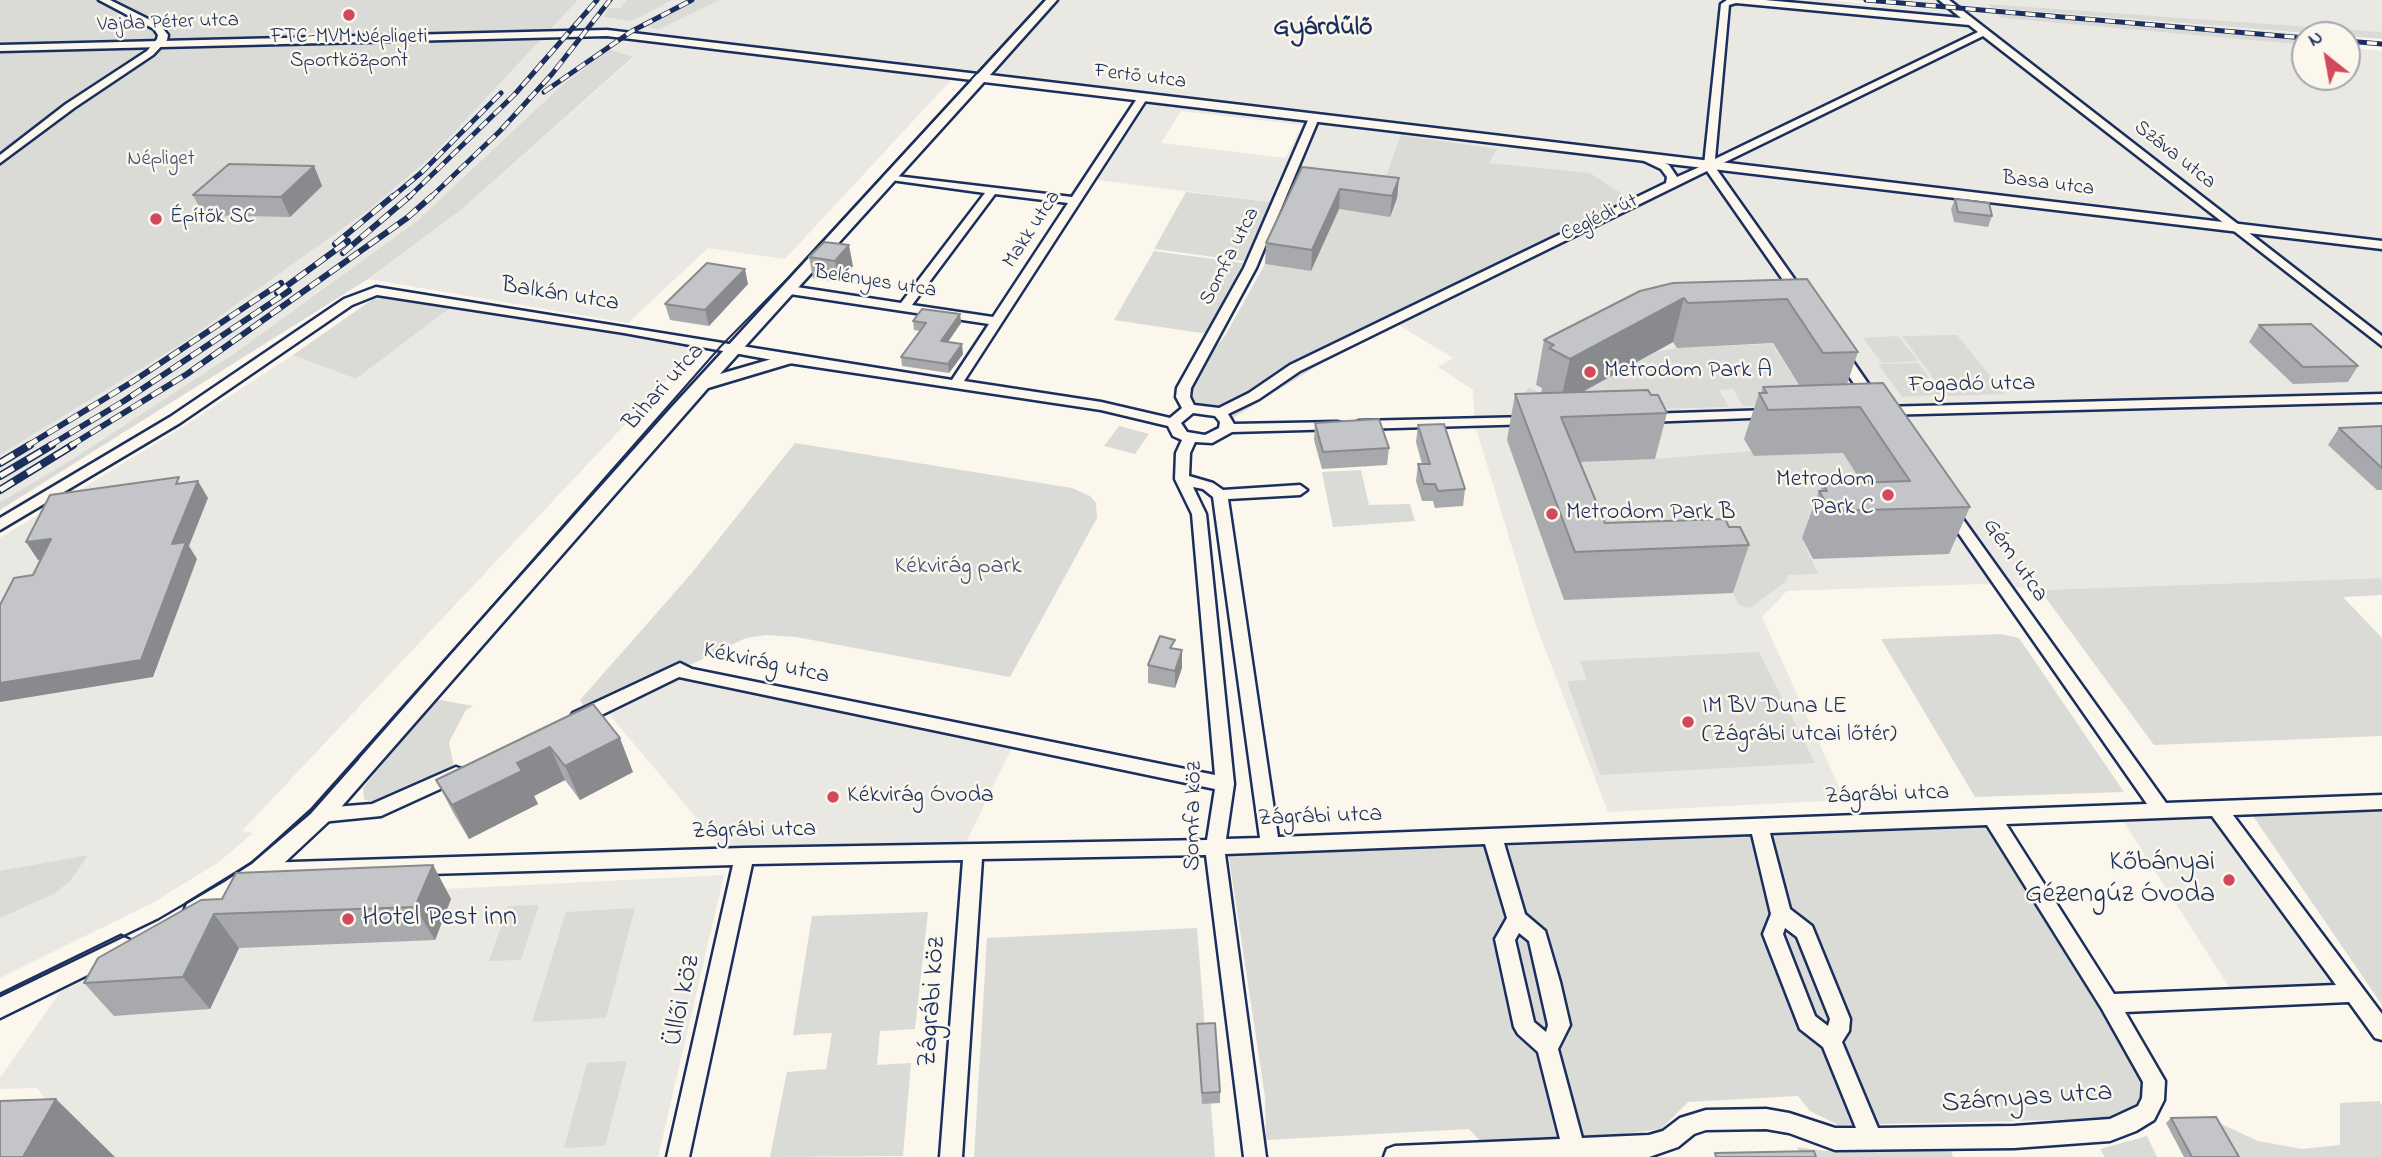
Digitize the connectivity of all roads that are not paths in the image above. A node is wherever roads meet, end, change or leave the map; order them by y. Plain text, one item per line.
1 (103, 0) edge
2 (1052, 0) edge
3 (1733, 0) edge
4 (1943, 0) edge
5 (1972, 22) junction
6 (1984, 32) junction
7 (632, 36) joint
8 (159, 43) junction
9 (0, 48) edge
10 (982, 77) junction
11 (1143, 97) junction
12 (1314, 118) junction
13 (1644, 157) junction
14 (0, 160) edge
15 (1709, 166) junction
16 (891, 177) junction
17 (1671, 184) junction
18 (992, 191) junction
19 (1075, 201) junction
20 (2236, 229) junction
21 (2382, 245) edge
22 (790, 290) junction
23 (904, 307) junction
24 (1812, 312) edge
25 (996, 321) junction
26 (1831, 340) edge
27 (2382, 342) edge
28 (736, 348) junction
29 (789, 359) junction
30 (956, 384) junction
31 (703, 385) junction
32 (2382, 398) edge
33 (1191, 409) junction
34 (1220, 413) junction
35 (1791, 414) edge
36 (1629, 418) edge
37 (1542, 421) edge
38 (1174, 423) junction
39 (1227, 428) junction
40 (1190, 439) junction
41 (1182, 479) junction
42 (1300, 490) dead end
43 (1220, 495) junction
44 (1941, 498) edge
45 (0, 525) edge
46 (563, 725) edge
47 (476, 765) edge
48 (1225, 784) junction
49 (2382, 802) edge
50 (2217, 808) junction
51 (2161, 810) junction
52 (321, 815) junction
53 (1992, 817) junction
54 (1759, 826) junction
55 (1492, 836) junction
56 (1270, 844) junction
57 (1215, 847) junction
58 (972, 851) junction
59 (744, 856) junction
60 (260, 871) junction
61 (1782, 914) junction
62 (1517, 919) junction
63 (176, 921) edge
64 (139, 939) edge
65 (2354, 993) junction
66 (2109, 1003) junction
67 (0, 1007) edge
68 (2382, 1031) edge
69 (1831, 1041) junction
70 (1547, 1047) junction
71 (1870, 1136) junction
72 (1574, 1150) junction
73 (678, 1157) edge
74 (951, 1157) edge
75 (1255, 1157) edge
76 (1395, 1157) edge

1 - 8 street
2 - 10 street, Bihari utca
3 - 5 street
3 - 15 street
4 - 5 street, Száva utca
5 - 6 street, Száva utca
6 - 15 street, Ceglédi út
6 - 20 street, Száva utca
7 - 8 street, Vajda Péter utca
7 - 10 street, Fertő utca
8 - 9 street, Vajda Péter utca
8 - 14 street
10 - 11 street, Fertő utca
10 - 16 street, Bihari utca
11 - 12 street, Fertő utca
11 - 19 street, Makk utca
12 - 13 street, Fertő utca
12 - 33 street, Somfa utca
13 - 15 street, Basa utca
13 - 17 street
15 - 17 street, Ceglédi út
15 - 20 street, Basa utca
15 - 24 street
16 - 18 street
16 - 22 street, Bihari utca
17 - 34 street, Ceglédi út
18 - 19 street
18 - 23 street
19 - 25 street, Makk utca
20 - 21 street, Basa utca
20 - 27 street, Száva utca
22 - 23 street, Belényes utca
22 - 28 street, Bihari utca
23 - 25 street, Belényes utca
25 - 30 street, Makk utca
26 - 32 street, Fogadó utca
28 - 29 street, Balkán utca
28 - 31 street, Bihari utca
28 - 45 street, Balkán utca
29 - 30 street, Balkán utca
29 - 31 street
30 - 38 street, Balkán utca
31 - 52 street, Bihari utca
33 - 34 street
33 - 38 street
34 - 39 street
35 - 36 street
37 - 39 street
38 - 40 street
39 - 40 street
40 - 41 street
41 - 43 street
41 - 48 street, Somfa köz
42 - 43 street
43 - 56 street
44 - 51 street, Gém utca
46 - 48 street, Kékvirág utca
47 - 52 street
48 - 57 street, Somfa köz
49 - 50 street, Zágrábi utca
50 - 51 street, Zágrábi utca
50 - 65 street
51 - 53 street, Zágrábi utca
52 - 60 street
53 - 54 street, Zágrábi utca
53 - 66 street, Szárnyas utca
54 - 55 street, Zágrábi utca
54 - 61 street
55 - 56 street, Zágrábi utca
55 - 62 street
56 - 57 street, Zágrábi utca
57 - 58 street, Zágrábi utca
57 - 75 street, Somfa köz
58 - 59 street, Zágrábi utca
58 - 74 street, Zágrábi köz
59 - 60 street, Zágrábi utca
59 - 73 street, Üllői köz
60 - 63 street
61 - 69 street
61 - 69 street
62 - 70 street
62 - 70 street
64 - 67 street
65 - 66 street
65 - 68 street
66 - 71 street, Szárnyas utca
69 - 71 street
70 - 72 street
71 - 72 street, Szárnyas utca
72 - 76 street, Szárnyas utca

